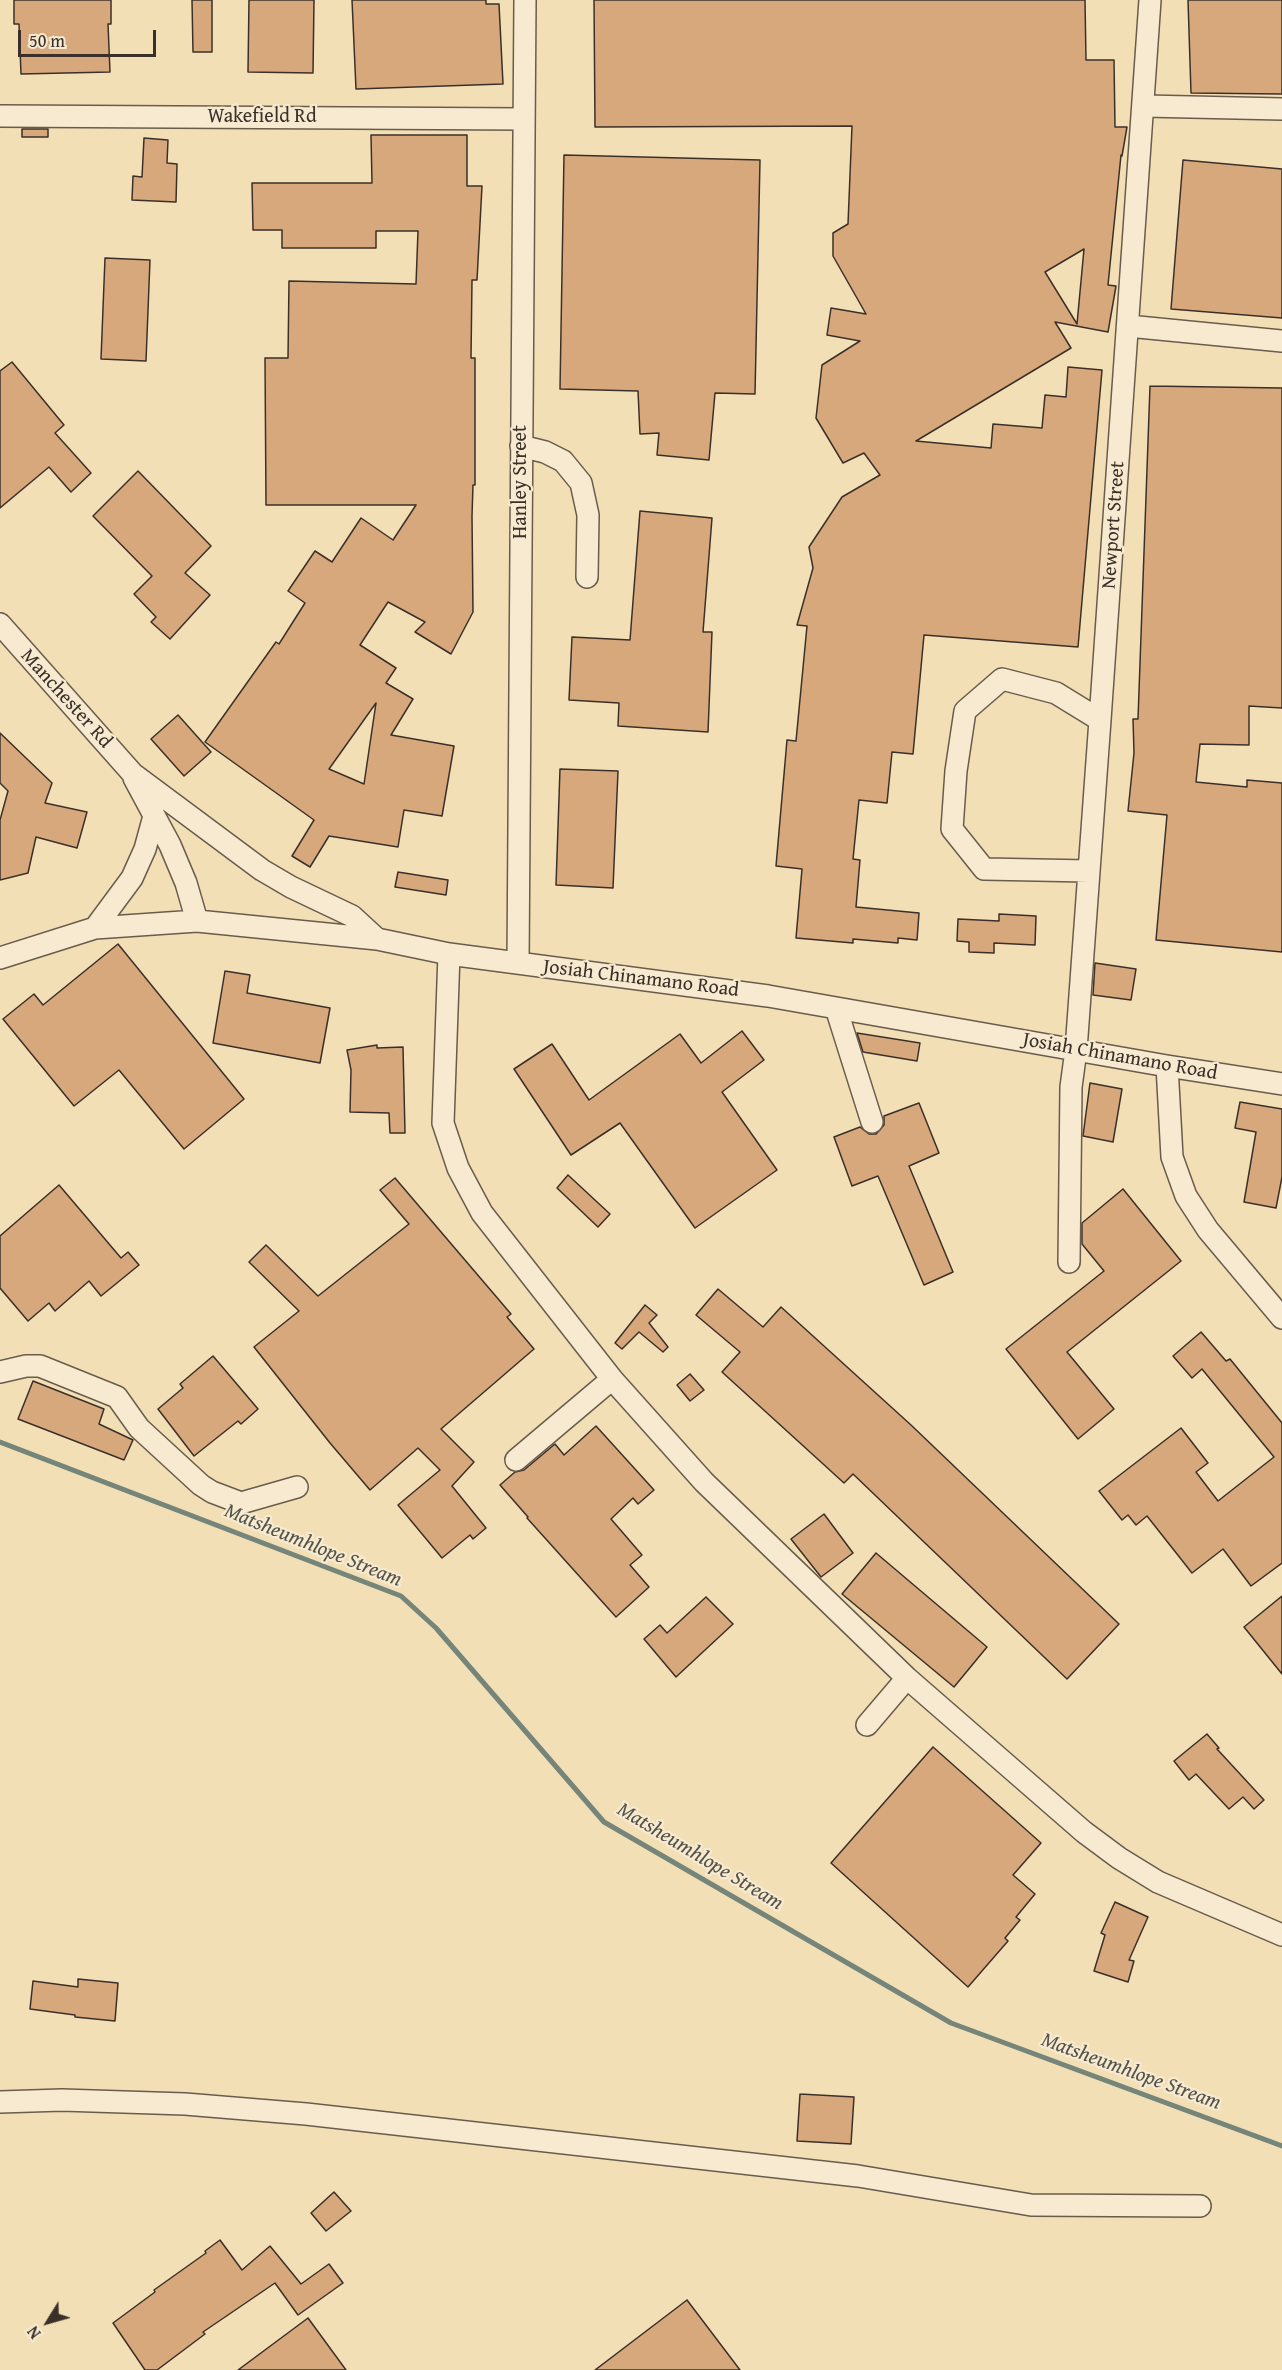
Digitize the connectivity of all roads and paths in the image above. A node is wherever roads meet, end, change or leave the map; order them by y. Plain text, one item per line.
1 (525, 0) edge
2 (1150, 0) edge
3 (1145, 105) junction
4 (1282, 109) edge
5 (0, 116) edge
6 (523, 119) junction
7 (1128, 326) junction
8 (1282, 341) edge
9 (521, 447) junction
10 (587, 577) dead end
11 (0, 624) edge
12 (1100, 720) junction
13 (133, 774) junction
14 (154, 816) junction
15 (1089, 871) junction
16 (197, 921) junction
17 (95, 928) junction
18 (376, 939) junction
19 (449, 954) junction
20 (0, 958) edge
21 (518, 963) junction
22 (836, 1008) junction
23 (1076, 1050) junction
24 (1167, 1066) junction
25 (1282, 1084) edge
26 (872, 1122) dead end
27 (1069, 1262) dead end
28 (1282, 1318) edge
29 (0, 1372) edge
30 (612, 1379) junction
31 (516, 1460) dead end
32 (297, 1487) dead end
33 (907, 1678) junction
34 (867, 1725) dead end
35 (1282, 1935) edge
36 (0, 2102) edge
37 (1200, 2205) dead end

1 - 6 street, Hanley Street
2 - 3 street, Newport Street
3 - 4 street
3 - 7 street, Newport Street
5 - 6 street, Wakefield Rd
6 - 9 street, Hanley Street
7 - 8 street
7 - 12 street, Newport Street
9 - 10 street
9 - 21 street, Hanley Street
11 - 13 street, Manchester Rd
12 - 15 street, Newport Street
12 - 15 street
13 - 14 street
13 - 18 street
14 - 16 street
14 - 17 street
15 - 23 street, Newport Street
16 - 17 street, Josiah Chinamano Road
16 - 18 street, Josiah Chinamano Road
17 - 20 street, Josiah Chinamano Road
18 - 19 street, Josiah Chinamano Road
19 - 21 street, Josiah Chinamano Road
19 - 30 street
21 - 22 street, Josiah Chinamano Road
22 - 23 street, Josiah Chinamano Road
22 - 26 street
23 - 24 street, Josiah Chinamano Road
23 - 27 street, Newport Street
24 - 25 street, Josiah Chinamano Road
24 - 28 street
29 - 32 street
30 - 31 street
30 - 33 street
33 - 34 street
33 - 35 street
36 - 37 street

